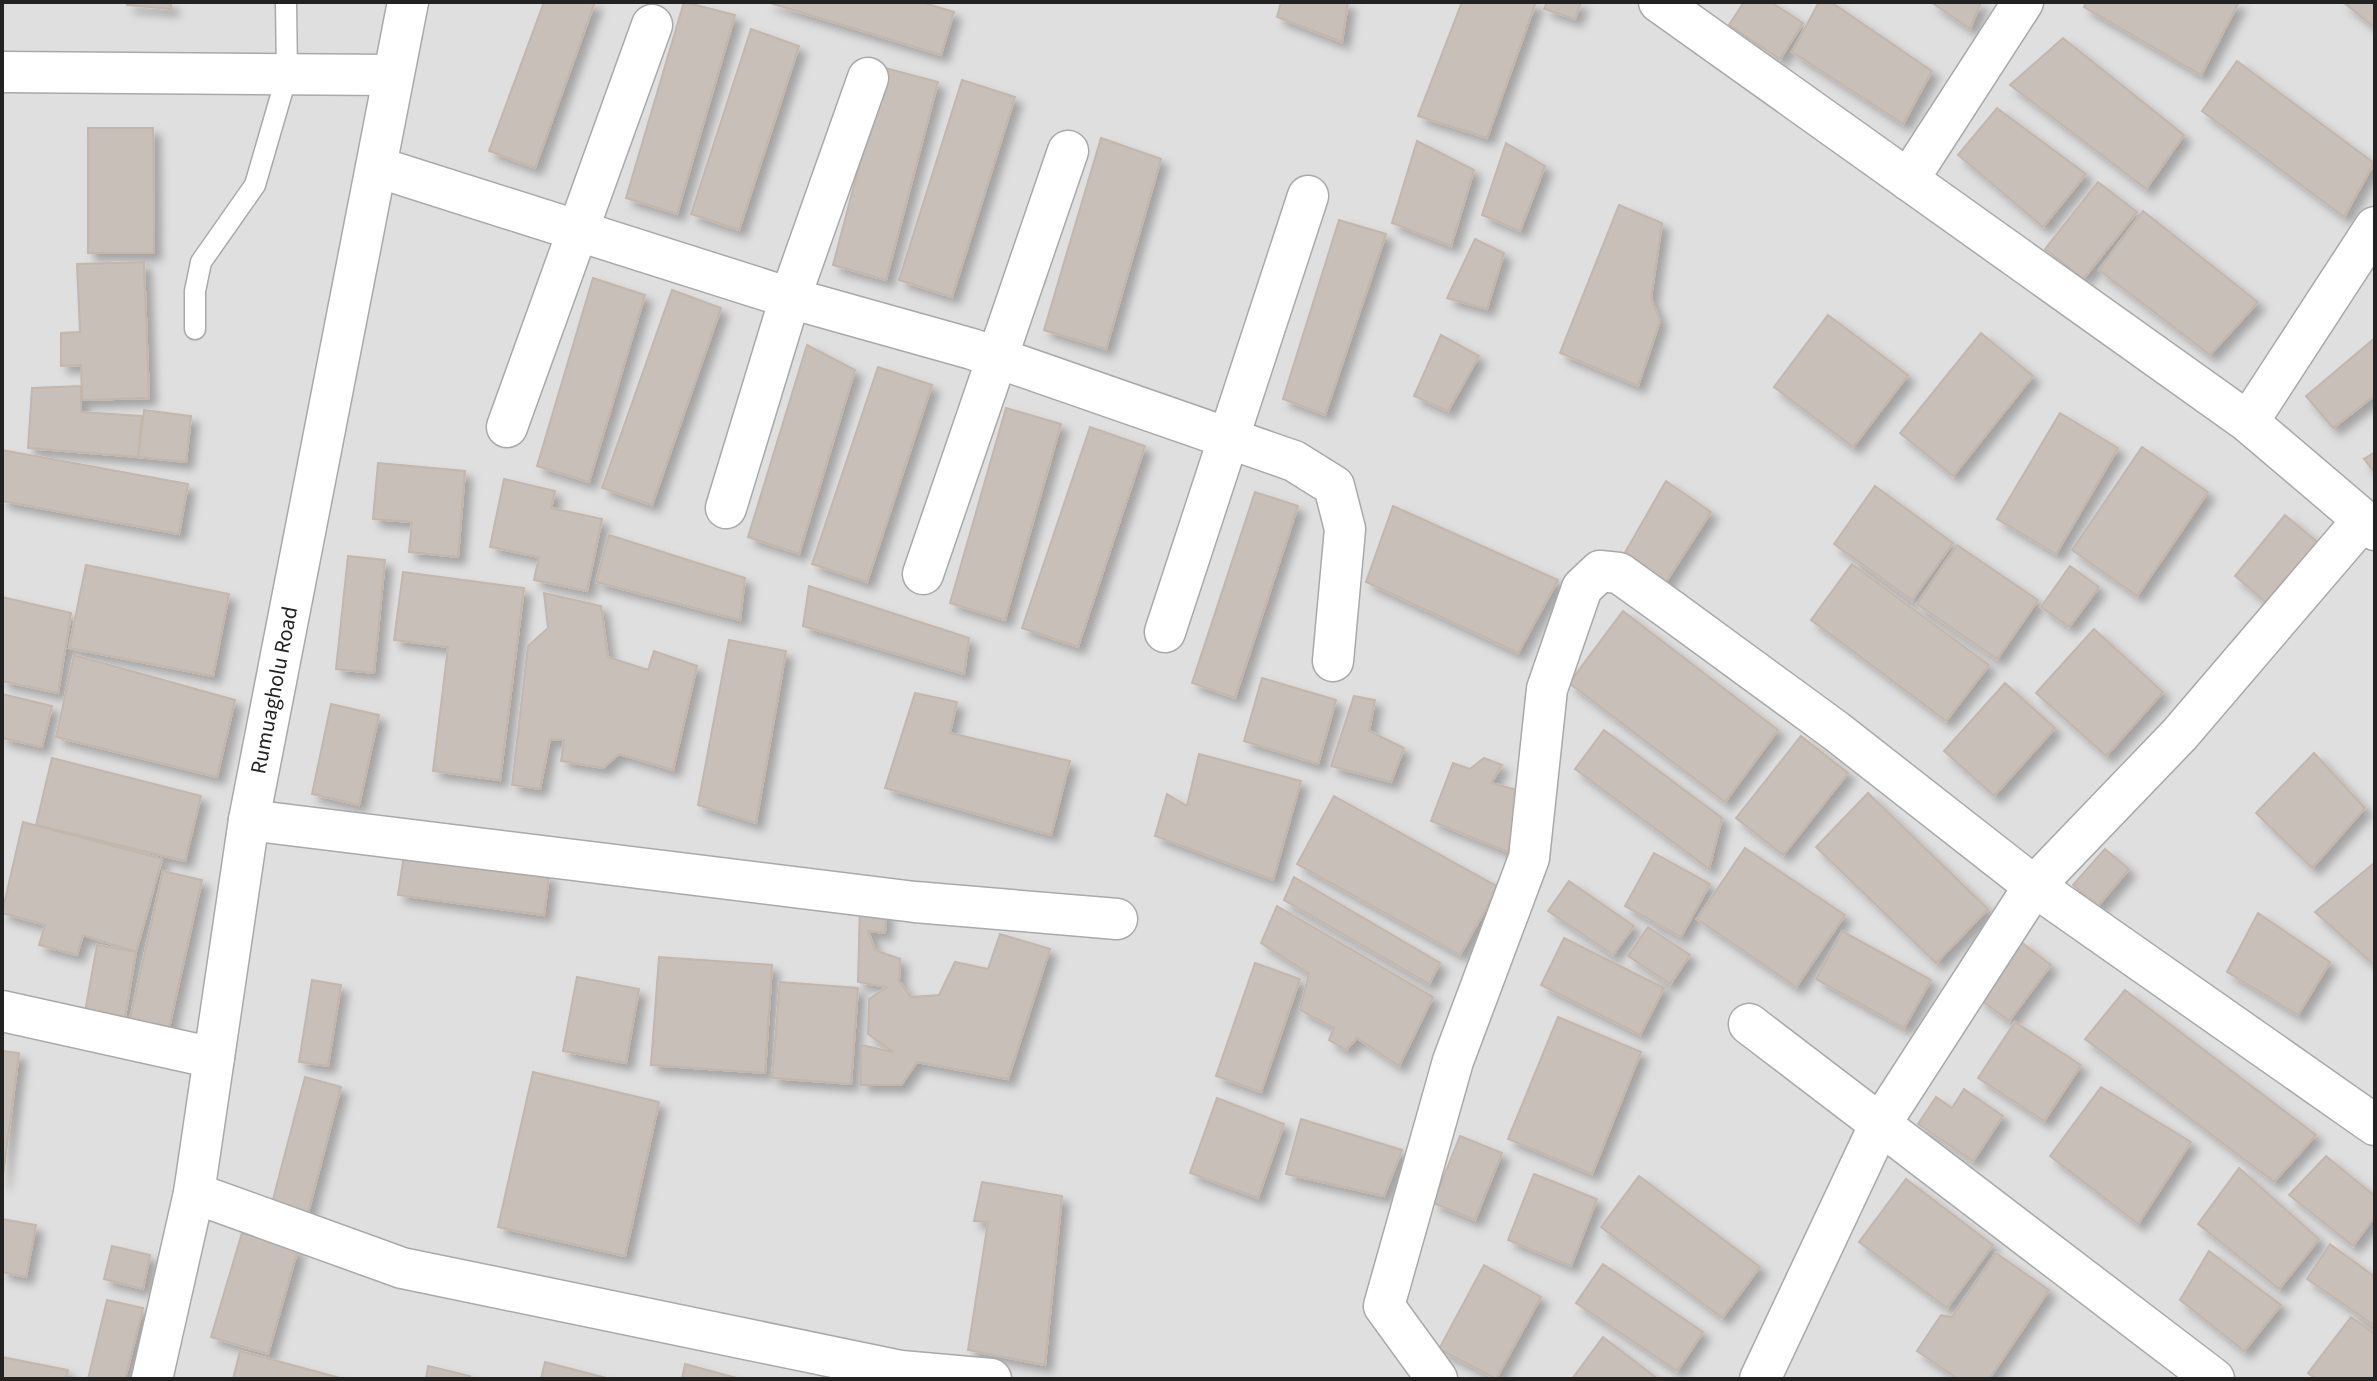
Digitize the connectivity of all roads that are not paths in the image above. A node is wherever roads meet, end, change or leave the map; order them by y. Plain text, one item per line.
1 (286, 2) edge
2 (408, 2) edge
3 (1659, 2) edge
4 (2023, 2) edge
5 (1708, 17) edge
6 (652, 25) dead end
7 (2, 72) edge
8 (287, 75) junction
9 (392, 75) junction
10 (868, 78) dead end
11 (1068, 151) dead end
12 (377, 167) junction
13 (1908, 180) junction
14 (1308, 196) dead end
15 (2375, 227) edge
16 (579, 231) junction
17 (790, 298) junction
18 (195, 329) dead end
19 (997, 358) junction
20 (2248, 422) junction
21 (507, 427) dead end
22 (1228, 438) junction
23 (726, 508) dead end
24 (2369, 525) edge
25 (923, 574) dead end
26 (1165, 632) dead end
27 (1333, 661) dead end
28 (249, 820) junction
29 (2034, 886) junction
30 (1117, 919) dead end
31 (2, 1011) edge
32 (1749, 1024) dead end
33 (214, 1058) junction
34 (2375, 1125) edge
35 (1879, 1126) junction
36 (194, 1193) junction
37 (152, 1379) edge
38 (991, 1379) edge
39 (1437, 1379) edge
40 (1760, 1379) edge
41 (2214, 1379) edge

1 - 8 lane
2 - 9 street, Rumuagholu Road
3 - 5 street
4 - 13 street
5 - 13 street
6 - 16 street
7 - 8 street
8 - 9 street
8 - 18 lane
9 - 12 street, Rumuagholu Road
10 - 17 street
11 - 19 street
12 - 16 street
12 - 28 street, Rumuagholu Road
13 - 20 street
14 - 22 street
15 - 20 street
16 - 17 street
16 - 21 street
17 - 19 street
17 - 23 street
19 - 22 street
19 - 25 street
20 - 24 street
22 - 26 street
22 - 27 street
24 - 29 street
28 - 30 street
28 - 33 street, Rumuagholu Road
29 - 34 street
29 - 35 street
29 - 39 street
31 - 33 street
32 - 35 street
33 - 36 street, Rumuagholu Road
35 - 40 street
35 - 41 street
36 - 37 street, Rumuagholu Road
36 - 38 street

